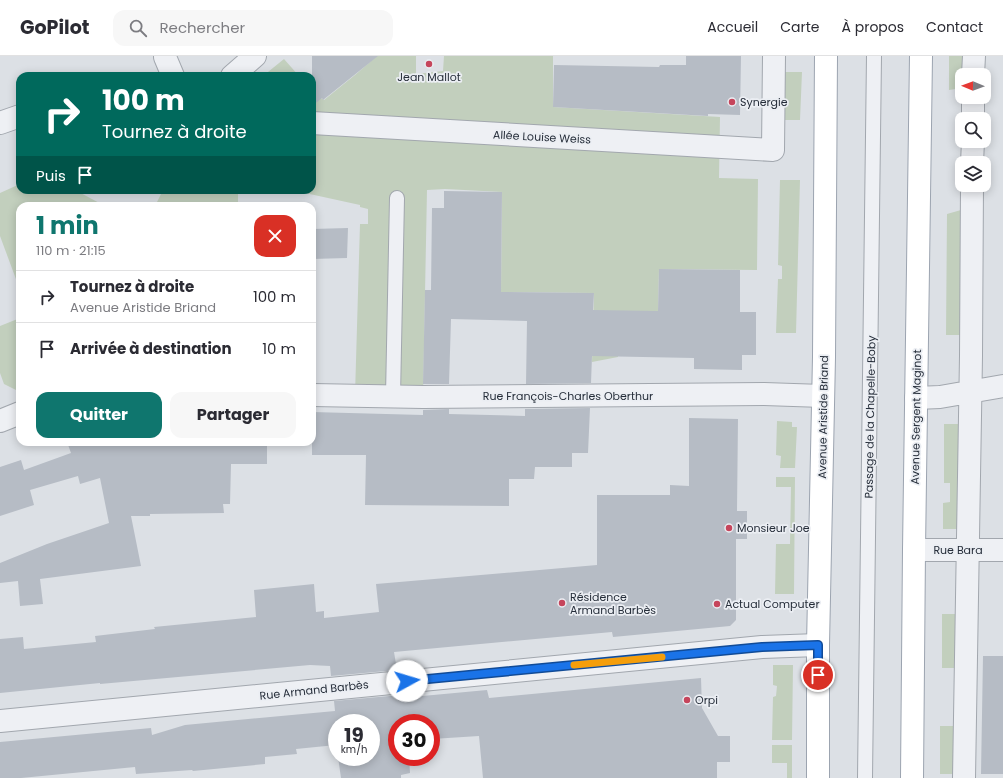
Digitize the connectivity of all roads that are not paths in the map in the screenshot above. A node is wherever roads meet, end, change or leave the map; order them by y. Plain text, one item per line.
1 (255, 56) edge
2 (774, 56) edge
3 (826, 56) edge
4 (874, 56) edge
5 (921, 56) edge
6 (974, 56) edge
7 (973, 68) edge
8 (237, 72) edge
9 (16, 117) edge
10 (0, 123) edge
11 (316, 123) edge
12 (972, 192) edge
13 (398, 198) dead end
14 (1003, 386) edge
15 (971, 392) junction
16 (316, 394) edge
17 (393, 396) junction
18 (823, 396) junction
19 (916, 398) junction
20 (16, 415) edge
21 (0, 421) edge
22 (914, 550) junction
23 (968, 550) junction
24 (1003, 550) edge
25 (818, 645) junction
26 (0, 721) edge
27 (818, 778) edge
28 (865, 778) edge
29 (912, 778) edge
30 (964, 778) edge

1 - 8 street
2 - 11 street, Allée Louise Weiss
3 - 18 main road, Avenue Aristide Briand
4 - 28 lane, Passage de la Chapelle-Boby
5 - 19 main road, Avenue Sergent Maginot
6 - 7 street
9 - 10 street
12 - 15 street
13 - 17 lane
14 - 15 street
15 - 19 street
15 - 23 street
16 - 17 street, Rue François-Charles Oberthur
17 - 18 street, Rue François-Charles Oberthur
18 - 25 main road, Avenue Aristide Briand
19 - 22 main road, Avenue Sergent Maginot
20 - 21 street
22 - 23 street, Rue Bara
22 - 29 main road, Avenue Sergent Maginot
23 - 24 street, Rue Bara
23 - 30 street
25 - 26 street, Rue Armand Barbès
25 - 27 main road, Avenue Aristide Briand

